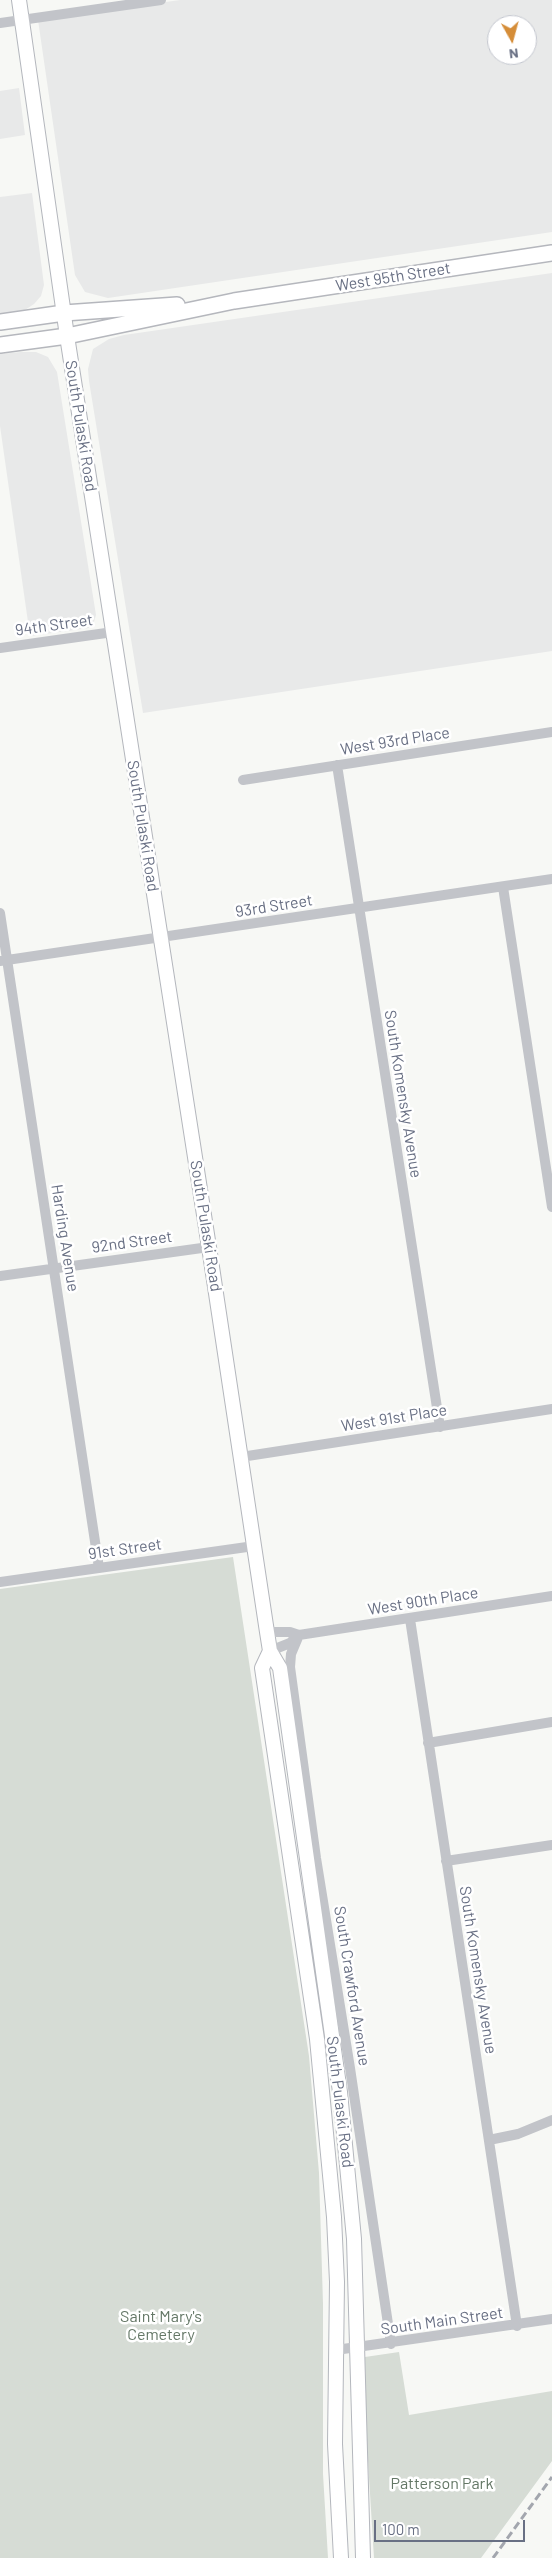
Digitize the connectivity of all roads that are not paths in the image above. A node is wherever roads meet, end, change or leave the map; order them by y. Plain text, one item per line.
1 (18, 0) edge
2 (161, 0) edge
3 (22, 20) junction
4 (0, 23) edge
5 (552, 253) edge
6 (234, 301) junction
7 (64, 313) junction
8 (0, 322) edge
9 (67, 336) junction
10 (0, 346) edge
11 (113, 632) junction
12 (0, 648) edge
13 (552, 732) edge
14 (337, 765) junction
15 (243, 780) dead end
16 (552, 879) edge
17 (502, 887) junction
18 (359, 908) junction
19 (0, 913) edge
20 (160, 938) junction
21 (4, 960) edge
22 (552, 1207) edge
23 (209, 1247) junction
24 (54, 1268) junction
25 (0, 1276) edge
26 (552, 1409) edge
27 (440, 1427) junction
28 (241, 1457) junction
29 (254, 1546) junction
30 (99, 1568) junction
31 (0, 1582) edge
32 (552, 1596) edge
33 (410, 1619) junction
34 (267, 1632) junction
35 (299, 1635) junction
36 (270, 1651) junction
37 (552, 1722) edge
38 (428, 1742) junction
39 (552, 1845) edge
40 (446, 1861) junction
41 (552, 2120) edge
42 (489, 2140) junction
43 (552, 2319) edge
44 (517, 2326) junction
45 (391, 2344) junction
46 (356, 2348) junction
47 (336, 2350) junction
48 (341, 2558) edge
49 (363, 2558) edge

1 - 3 main road, South Pulaski Road
2 - 3 street
3 - 4 street
3 - 7 main road, South Pulaski Road
5 - 6 main road, West 95th Street
6 - 7 main road, West 95th Street
6 - 9 main road, West 95th Street
7 - 8 main road, West 95th Street
7 - 9 main road, South Pulaski Road
9 - 10 main road, West 95th Street
9 - 11 main road, South Pulaski Road
11 - 12 street, 94th Street
11 - 20 main road, South Pulaski Road
13 - 14 street, West 93rd Place
14 - 15 street, West 93rd Place
14 - 18 street, South Komensky Avenue
16 - 17 street, 93rd Street
17 - 18 street, 93rd Street
17 - 22 street
18 - 20 street, 93rd Street
18 - 27 street, South Komensky Avenue
19 - 21 street, Harding Avenue
20 - 21 street, 93rd Street
20 - 23 main road, South Pulaski Road
21 - 24 street, Harding Avenue
23 - 24 street, 92nd Street
23 - 28 main road, South Pulaski Road
24 - 25 street, 92nd Street
24 - 30 street, Harding Avenue
26 - 27 street, West 91st Place
27 - 28 street, West 91st Place
28 - 29 main road, South Pulaski Road
29 - 30 street, 91st Street
29 - 34 main road, South Pulaski Road
30 - 31 street, 91st Street
32 - 33 street, West 90th Place
33 - 35 street, West 90th Place
33 - 38 street, South Komensky Avenue
34 - 35 street, West 90th Place
34 - 36 main road, South Pulaski Road
35 - 36 street, West 90th Place
35 - 45 street, South Crawford Avenue
36 - 46 main road, South Pulaski Road
36 - 47 main road, South Pulaski Road
37 - 38 street
38 - 40 street, South Komensky Avenue
39 - 40 street
40 - 42 street, South Komensky Avenue
41 - 42 street
42 - 44 street, South Komensky Avenue
43 - 44 street, South Main Street
44 - 45 street, South Main Street
45 - 46 street, South Main Street
46 - 47 street, South Main Street
46 - 49 main road, South Pulaski Road
47 - 48 main road, South Pulaski Road

